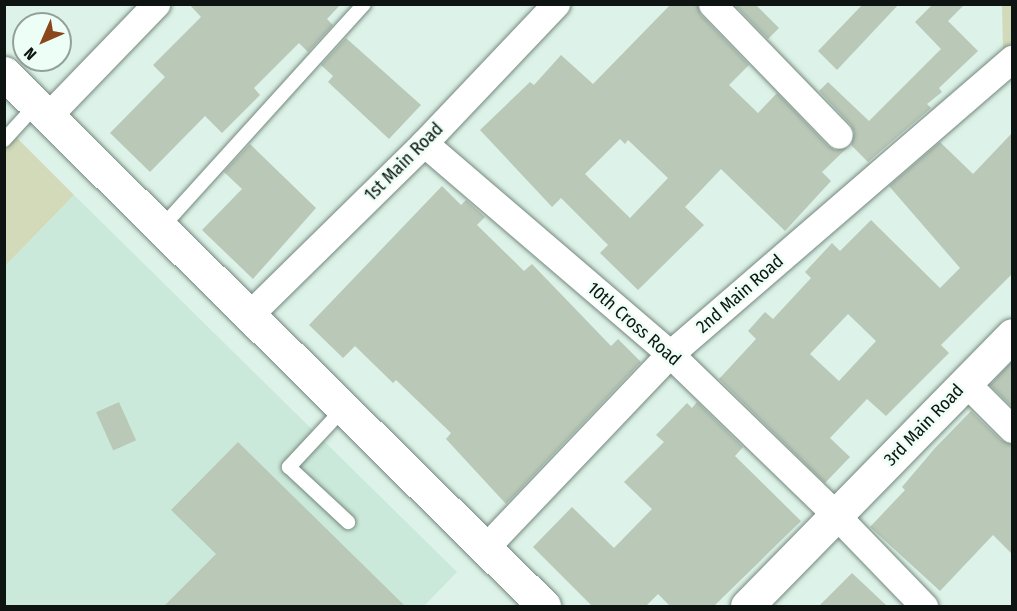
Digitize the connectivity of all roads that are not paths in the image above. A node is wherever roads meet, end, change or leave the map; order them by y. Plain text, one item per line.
1 (156, 4) edge
2 (364, 4) edge
3 (555, 4) edge
4 (712, 4) edge
5 (1012, 59) edge
6 (4, 73) edge
7 (42, 110) junction
8 (839, 135) dead end
9 (4, 140) edge
10 (424, 143) junction
11 (161, 228) junction
12 (249, 315) junction
13 (1012, 335) edge
14 (670, 354) junction
15 (966, 383) junction
16 (344, 408) junction
17 (1012, 429) edge
18 (836, 515) junction
19 (348, 522) dead end
20 (485, 548) junction
21 (539, 605) edge
22 (747, 606) edge
23 (924, 606) edge

1 - 7 street
2 - 11 lane
3 - 10 street, 1st Main Road
4 - 8 street
5 - 14 street, 2nd Main Road
6 - 7 main road
7 - 9 lane
7 - 11 main road
10 - 12 street, 1st Main Road
10 - 14 street, 10th Cross Road
11 - 12 main road
12 - 16 main road
13 - 15 main road, 3rd Main Road
14 - 18 street, 10th Cross Road
14 - 20 street, 2nd Main Road
15 - 17 street
15 - 18 main road, 3rd Main Road
16 - 19 lane
16 - 20 main road
18 - 22 main road, 3rd Main Road
18 - 23 street, 10th Cross Road
20 - 21 main road

